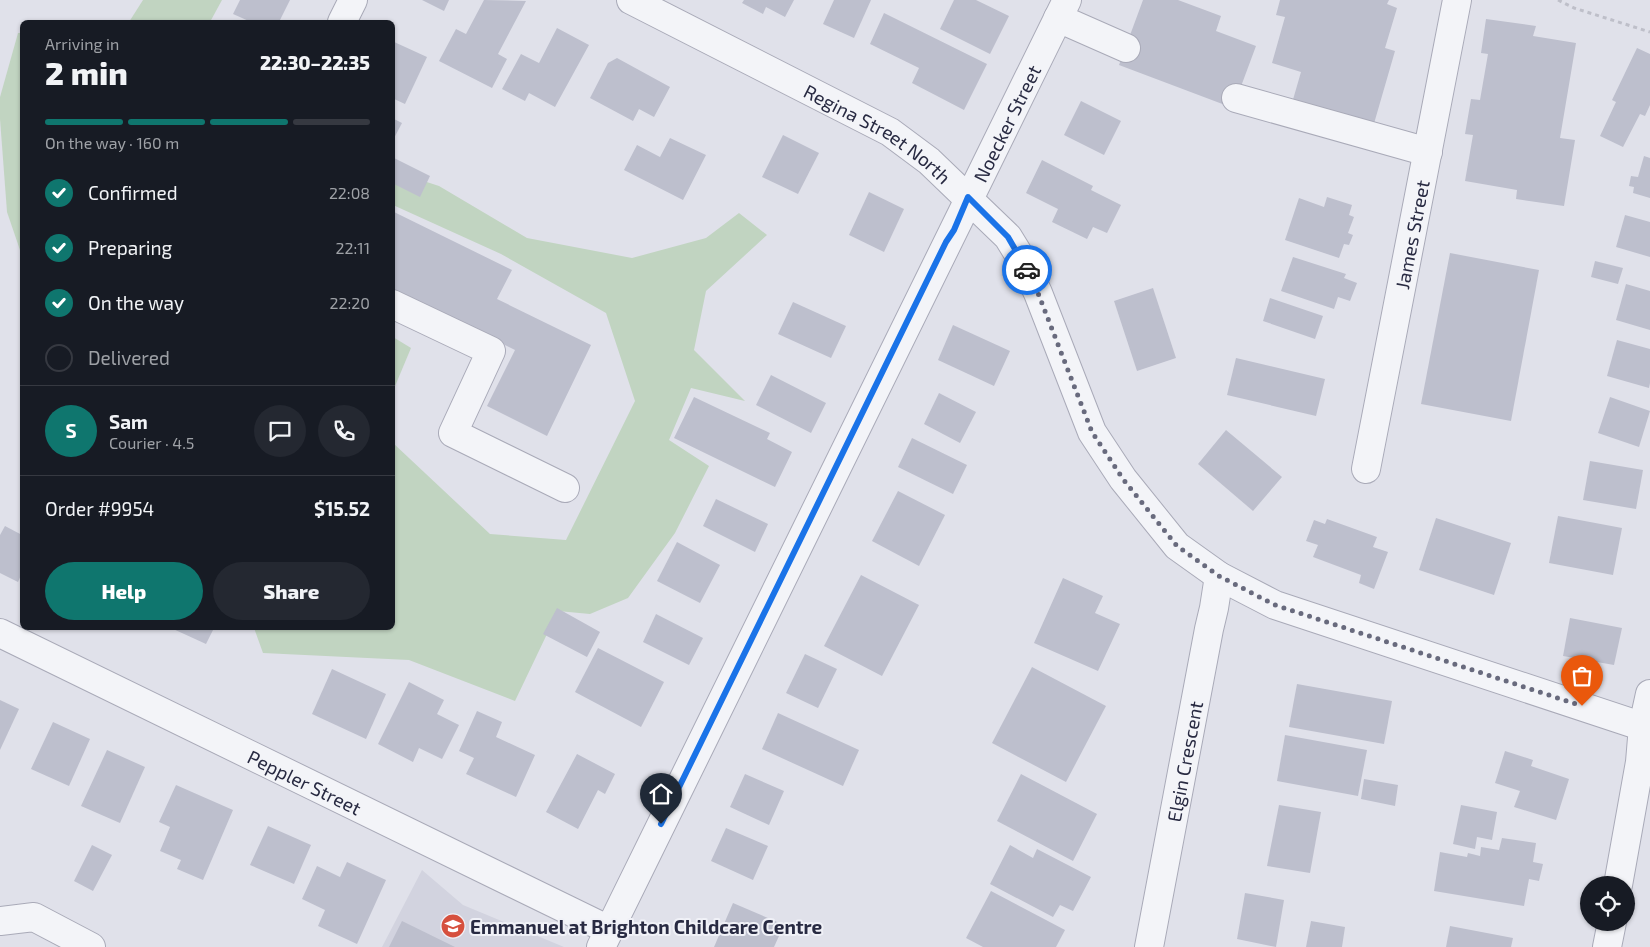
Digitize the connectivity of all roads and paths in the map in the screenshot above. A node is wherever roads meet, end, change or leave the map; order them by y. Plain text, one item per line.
1 (353, 0) edge
2 (631, 0) edge
3 (1457, 0) edge
4 (1558, 0) edge
5 (1062, 9) edge
6 (343, 20) edge
7 (1650, 32) edge
8 (1126, 48) dead end
9 (1236, 98) dead end
10 (1428, 152) junction
11 (968, 197) junction
12 (395, 305) edge
13 (1366, 469) dead end
14 (566, 488) dead end
15 (1219, 576) junction
16 (0, 633) edge
17 (36, 638) edge
18 (1650, 694) edge
19 (1647, 728) edge
20 (1620, 876) edge
21 (0, 921) edge
22 (1610, 931) edge
23 (605, 938) edge
24 (91, 947) edge
25 (1149, 947) edge
26 (1607, 947) edge

1 - 6 street
2 - 11 street, Regina Street North
3 - 10 street, James Street
4 - 7 path
5 - 8 street
5 - 11 street, Noecker Street
9 - 10 street
10 - 13 street, James Street
11 - 15 street, Regina Street North
11 - 23 street, Noecker Street
12 - 14 street
15 - 19 street, Regina Street North
15 - 25 street, Elgin Crescent
16 - 17 street, Peppler Street
17 - 23 street, Peppler Street
18 - 19 street
19 - 20 street
21 - 24 street
22 - 26 street

